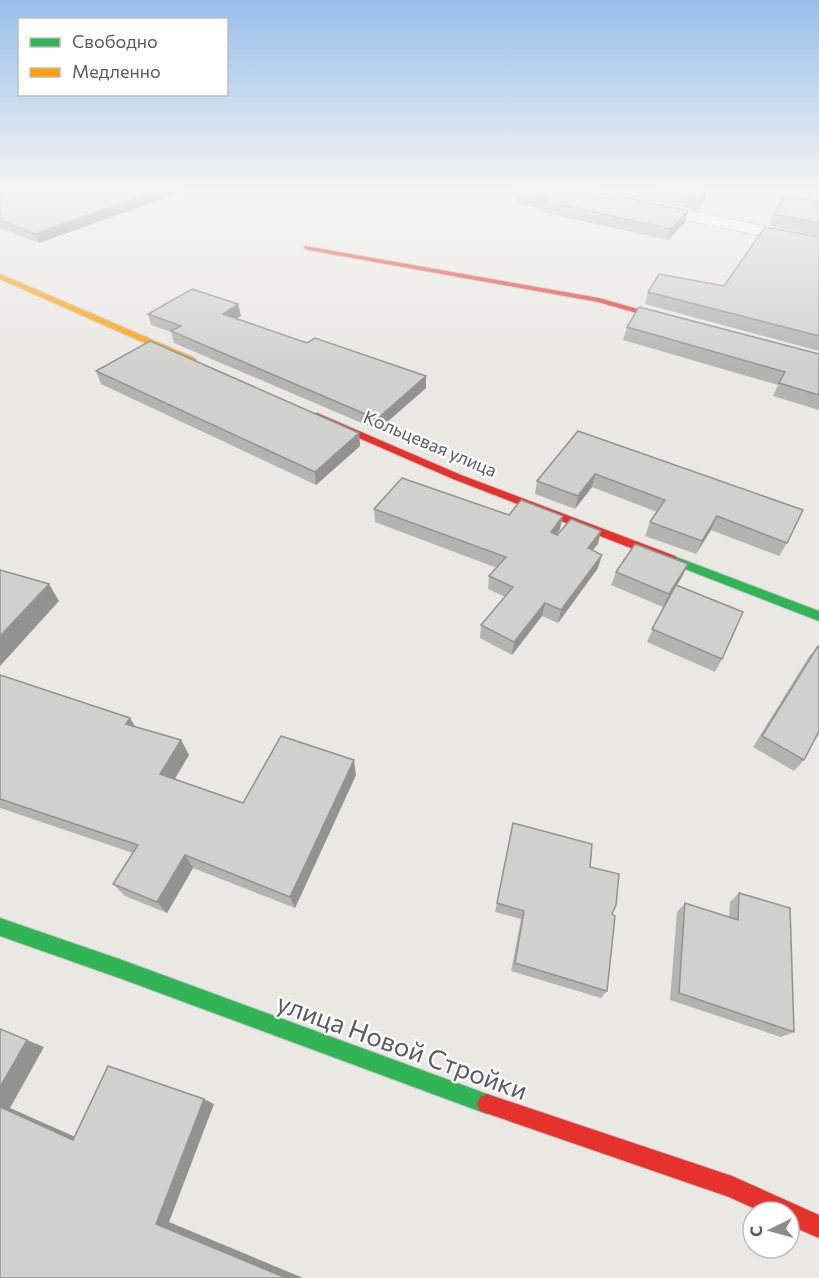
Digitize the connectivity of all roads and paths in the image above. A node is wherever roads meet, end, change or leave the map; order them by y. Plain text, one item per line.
1 (317, 250) edge
2 (0, 276) edge
3 (695, 326) edge
4 (207, 367) edge
5 (305, 410) edge
6 (819, 616) edge
7 (0, 927) edge
8 (760, 1200) edge
9 (801, 1219) edge
10 (819, 1227) edge

1 - 3 street
2 - 4 street
5 - 6 street, Кольцевая улица
7 - 8 street, улица Новой Стройки
9 - 10 street, улица Новой Стройки

